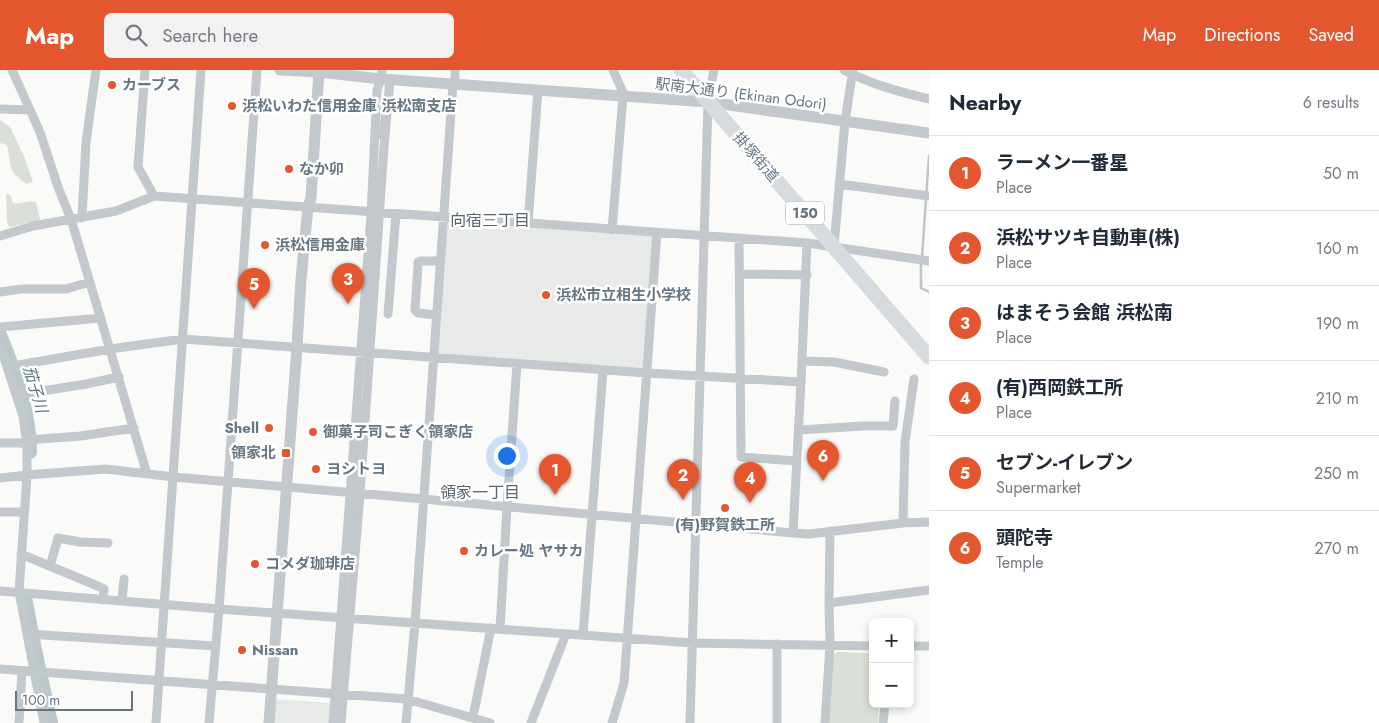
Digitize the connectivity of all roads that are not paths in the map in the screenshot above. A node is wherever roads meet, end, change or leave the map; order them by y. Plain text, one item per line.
1 (12, 70) edge
2 (96, 70) edge
3 (145, 70) edge
4 (201, 70) edge
5 (257, 70) edge
6 (280, 70) edge
7 (456, 70) edge
8 (613, 70) edge
9 (681, 70) edge
10 (714, 70) edge
11 (319, 71) edge
12 (850, 72) edge
13 (384, 76) edge
14 (454, 84) junction
15 (538, 90) junction
16 (623, 96) junction
17 (929, 99) edge
18 (708, 102) junction
19 (0, 108) edge
20 (30, 110) junction
21 (845, 121) junction
22 (929, 133) edge
23 (840, 184) junction
24 (154, 196) junction
25 (929, 196) edge
26 (192, 199) junction
27 (248, 203) junction
28 (308, 207) junction
29 (375, 212) junction
30 (396, 214) junction
31 (82, 218) junction
32 (444, 218) junction
33 (71, 219) junction
34 (528, 223) junction
35 (612, 230) junction
36 (657, 232) junction
37 (0, 236) edge
38 (704, 236) junction
39 (740, 238) junction
40 (807, 243) junction
41 (834, 246) junction
42 (440, 261) junction
43 (929, 261) edge
44 (740, 274) junction
45 (807, 275) junction
46 (90, 282) junction
47 (0, 292) edge
48 (388, 314) dead end
49 (436, 315) junction
50 (101, 318) junction
51 (0, 327) edge
52 (183, 339) junction
53 (238, 342) junction
54 (297, 347) junction
55 (110, 349) junction
56 (1, 350) edge
57 (365, 352) junction
58 (433, 357) junction
59 (929, 357) edge
60 (802, 361) junction
61 (517, 364) junction
62 (10, 366) junction
63 (603, 370) junction
64 (884, 372) dead end
65 (647, 373) junction
66 (119, 377) junction
67 (700, 377) junction
68 (740, 378) junction
69 (914, 379) dead end
70 (801, 382) junction
71 (19, 395) junction
72 (895, 401) dead end
73 (134, 428) junction
74 (799, 430) junction
75 (28, 441) junction
76 (0, 443) edge
77 (797, 461) junction
78 (147, 474) junction
79 (29, 475) junction
80 (174, 477) junction
81 (0, 478) edge
82 (228, 482) junction
83 (286, 487) junction
84 (355, 493) junction
85 (423, 499) junction
86 (507, 507) junction
87 (0, 512) edge
88 (24, 512) junction
89 (592, 515) junction
90 (637, 518) junction
91 (929, 522) edge
92 (903, 523) junction
93 (696, 525) junction
94 (830, 531) junction
95 (793, 533) junction
96 (108, 543) dead end
97 (21, 554) junction
98 (50, 566) junction
99 (124, 579) dead end
100 (929, 590) edge
101 (0, 591) edge
102 (19, 592) junction
103 (102, 600) junction
104 (122, 601) junction
105 (829, 603) junction
106 (164, 605) junction
107 (219, 609) junction
108 (277, 612) junction
109 (345, 618) junction
110 (415, 622) junction
111 (495, 628) junction
112 (27, 634) junction
113 (566, 634) junction
114 (582, 635) junction
115 (628, 638) junction
116 (161, 642) junction
117 (693, 643) junction
118 (777, 644) junction
119 (830, 645) junction
120 (216, 646) junction
121 (869, 646) edge
122 (914, 646) edge
123 (929, 646) edge
124 (0, 669) edge
125 (22, 671) junction
126 (34, 672) junction
127 (159, 680) junction
128 (212, 684) junction
129 (271, 689) junction
130 (339, 694) junction
131 (407, 699) junction
132 (885, 708) edge
133 (477, 720) edge
134 (19, 723) edge
135 (44, 723) edge
136 (156, 723) edge
137 (209, 723) edge
138 (269, 723) edge
139 (333, 723) edge
140 (341, 723) edge
141 (406, 723) edge
142 (490, 723) edge
143 (531, 723) edge
144 (612, 723) edge
145 (690, 723) edge
146 (777, 723) edge
147 (825, 723) edge
148 (884, 723) edge

1 - 20 street
2 - 31 street
3 - 24 street
4 - 26 street
5 - 27 street
6 - 11 street, 駅南大通り (Ekinan Odori)
7 - 14 street
8 - 16 street
9 - 18 highway, 掛塚街道 / 150
10 - 18 street
11 - 13 street, 駅南大通り (Ekinan Odori)
11 - 28 street
12 - 17 street
12 - 21 street
13 - 14 street, 駅南大通り (Ekinan Odori)
13 - 29 street
14 - 15 street, 駅南大通り (Ekinan Odori)
14 - 32 street
15 - 16 street, 駅南大通り (Ekinan Odori)
15 - 34 street
16 - 18 street, 駅南大通り (Ekinan Odori)
16 - 35 street
18 - 21 street, 駅南大通り (Ekinan Odori)
18 - 38 street
18 - 41 highway, 掛塚街道 / 150
19 - 20 street
20 - 33 street
21 - 22 street, 駅南大通り (Ekinan Odori)
21 - 23 street
23 - 25 street
23 - 41 street
24 - 26 street
24 - 31 street
26 - 27 street
26 - 52 street
27 - 28 street
27 - 53 street
28 - 29 street
28 - 54 street
29 - 30 street
29 - 57 street
30 - 32 street
30 - 48 street
31 - 33 street
32 - 34 street
32 - 42 street
33 - 37 street
33 - 46 street
34 - 35 street
35 - 36 street
36 - 38 street
36 - 65 street
38 - 39 street
38 - 67 street
39 - 40 street
39 - 44 street
40 - 41 street
40 - 45 street
41 - 43 street
41 - 59 highway, 掛塚街道 / 150
42 - 49 street
42 - 49 street
44 - 45 street
44 - 68 street
45 - 60 street
46 - 47 street
46 - 50 street
49 - 58 street
50 - 51 street
50 - 55 street
52 - 53 street
52 - 55 street
52 - 80 street
53 - 54 street
53 - 82 street
54 - 57 street
54 - 83 street
55 - 62 street
55 - 66 street
56 - 62 street
57 - 58 street
57 - 84 street
58 - 61 street
58 - 85 street
60 - 64 street
60 - 70 street
61 - 63 street
61 - 86 street
62 - 71 street
63 - 65 street
63 - 89 street
65 - 67 street
65 - 90 street
66 - 71 street
66 - 73 street
67 - 68 street
67 - 93 street
68 - 70 street
68 - 77 street
69 - 92 street
70 - 74 street
71 - 75 street
72 - 74 street
73 - 75 street
73 - 78 street
74 - 77 street
75 - 76 street
75 - 79 street
77 - 95 street
78 - 79 street
78 - 80 street
79 - 81 street
79 - 88 street
80 - 82 street
80 - 106 street
82 - 83 street
82 - 107 street
83 - 84 street
83 - 108 street
84 - 85 street
84 - 109 street
85 - 86 street
85 - 110 street
86 - 89 street
86 - 111 street
87 - 88 street
88 - 97 street
89 - 90 street
89 - 114 street
90 - 93 street
90 - 115 street
91 - 92 street
92 - 94 street
93 - 95 street
93 - 117 street
94 - 95 street
94 - 105 street
96 - 98 street
97 - 98 street
97 - 102 street
98 - 103 street
99 - 104 street
100 - 105 street
101 - 102 street
102 - 103 street
102 - 112 street
103 - 104 street
104 - 106 street
105 - 119 street
106 - 107 street
106 - 116 street
107 - 108 street
107 - 120 street
108 - 109 street
108 - 129 street
109 - 110 street
109 - 130 street
110 - 111 street
110 - 131 street
111 - 113 street
111 - 133 street
112 - 116 street
112 - 126 street
113 - 114 street
113 - 143 street
114 - 115 street
115 - 117 street
115 - 144 street
116 - 120 street
116 - 127 street
117 - 118 street
117 - 145 street
118 - 119 street
118 - 146 street
119 - 121 street
119 - 147 street
120 - 128 street
122 - 123 street
124 - 125 street
125 - 126 street
125 - 134 street
126 - 127 street
126 - 135 street
127 - 128 street
127 - 136 street
128 - 129 street
128 - 137 street
129 - 130 street
129 - 138 street
130 - 131 street
130 - 139 street
130 - 140 street
131 - 133 street
131 - 141 street
132 - 148 street
133 - 142 street

